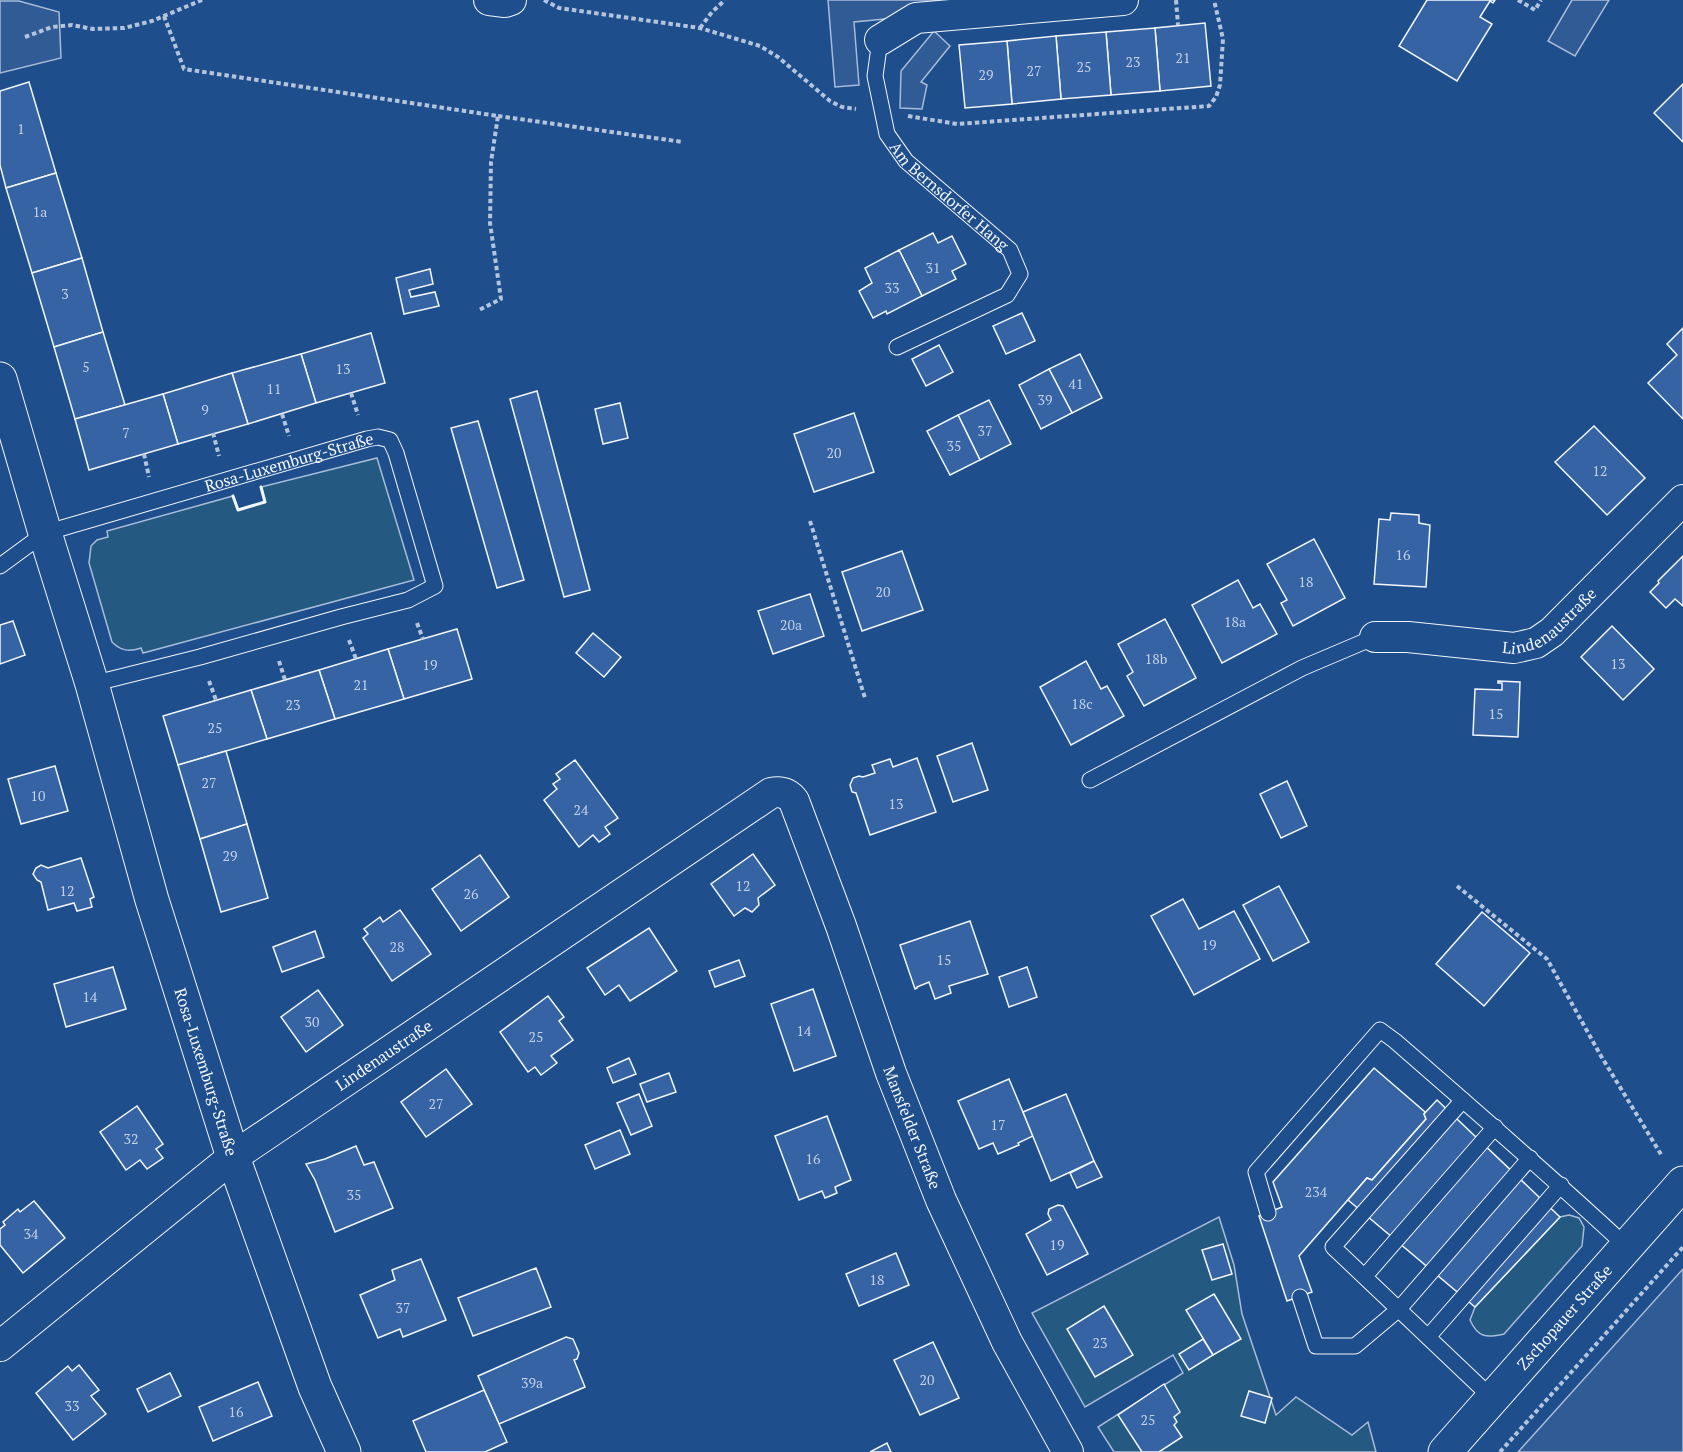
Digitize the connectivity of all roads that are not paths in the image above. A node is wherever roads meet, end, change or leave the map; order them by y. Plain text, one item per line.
1 (489, 0) edge
2 (511, 0) edge
3 (1123, 0) edge
4 (880, 40) joint
5 (897, 347) dead end
6 (0, 378) edge
7 (1683, 500) edge
8 (45, 532) junction
9 (0, 566) edge
10 (1375, 637) joint
11 (92, 684) junction
12 (1090, 780) dead end
13 (784, 793) joint
14 (1463, 1100) junction
15 (1495, 1127) junction
16 (233, 1157) junction
17 (1530, 1158) junction
18 (1683, 1183) edge
19 (1561, 1185) junction
20 (1268, 1213) dead end
21 (1627, 1247) junction
22 (1365, 1276) junction
23 (1300, 1297) dead end
24 (1399, 1309) junction
25 (1428, 1337) junction
26 (0, 1346) edge
27 (1492, 1398) junction
28 (344, 1452) edge
29 (1068, 1452) edge
30 (1445, 1452) edge

1 - 2 street
3 - 4 street, Am Bernsdorfer Hang
4 - 5 lane, Am Bernsdorfer Hang
6 - 8 street, Rosa-Luxemburg-Straße
7 - 10 street, Lindenaustraße
8 - 9 lane
8 - 11 street, Rosa-Luxemburg-Straße
8 - 11 lane, Rosa-Luxemburg-Straße
10 - 12 lane
11 - 16 street, Rosa-Luxemburg-Straße
13 - 16 street, Lindenaustraße
13 - 29 street, Mansfelder Straße
14 - 15 lane
14 - 20 lane
14 - 22 lane
15 - 17 lane
15 - 22 lane
16 - 26 street, Lindenaustraße
16 - 28 street, Rosa-Luxemburg-Straße
17 - 19 lane
17 - 24 lane
18 - 21 street, Zschopauer Straße
19 - 21 lane
19 - 25 lane
21 - 27 street, Zschopauer Straße
22 - 24 lane
23 - 24 lane
24 - 25 lane
25 - 27 lane
27 - 30 street, Zschopauer Straße

